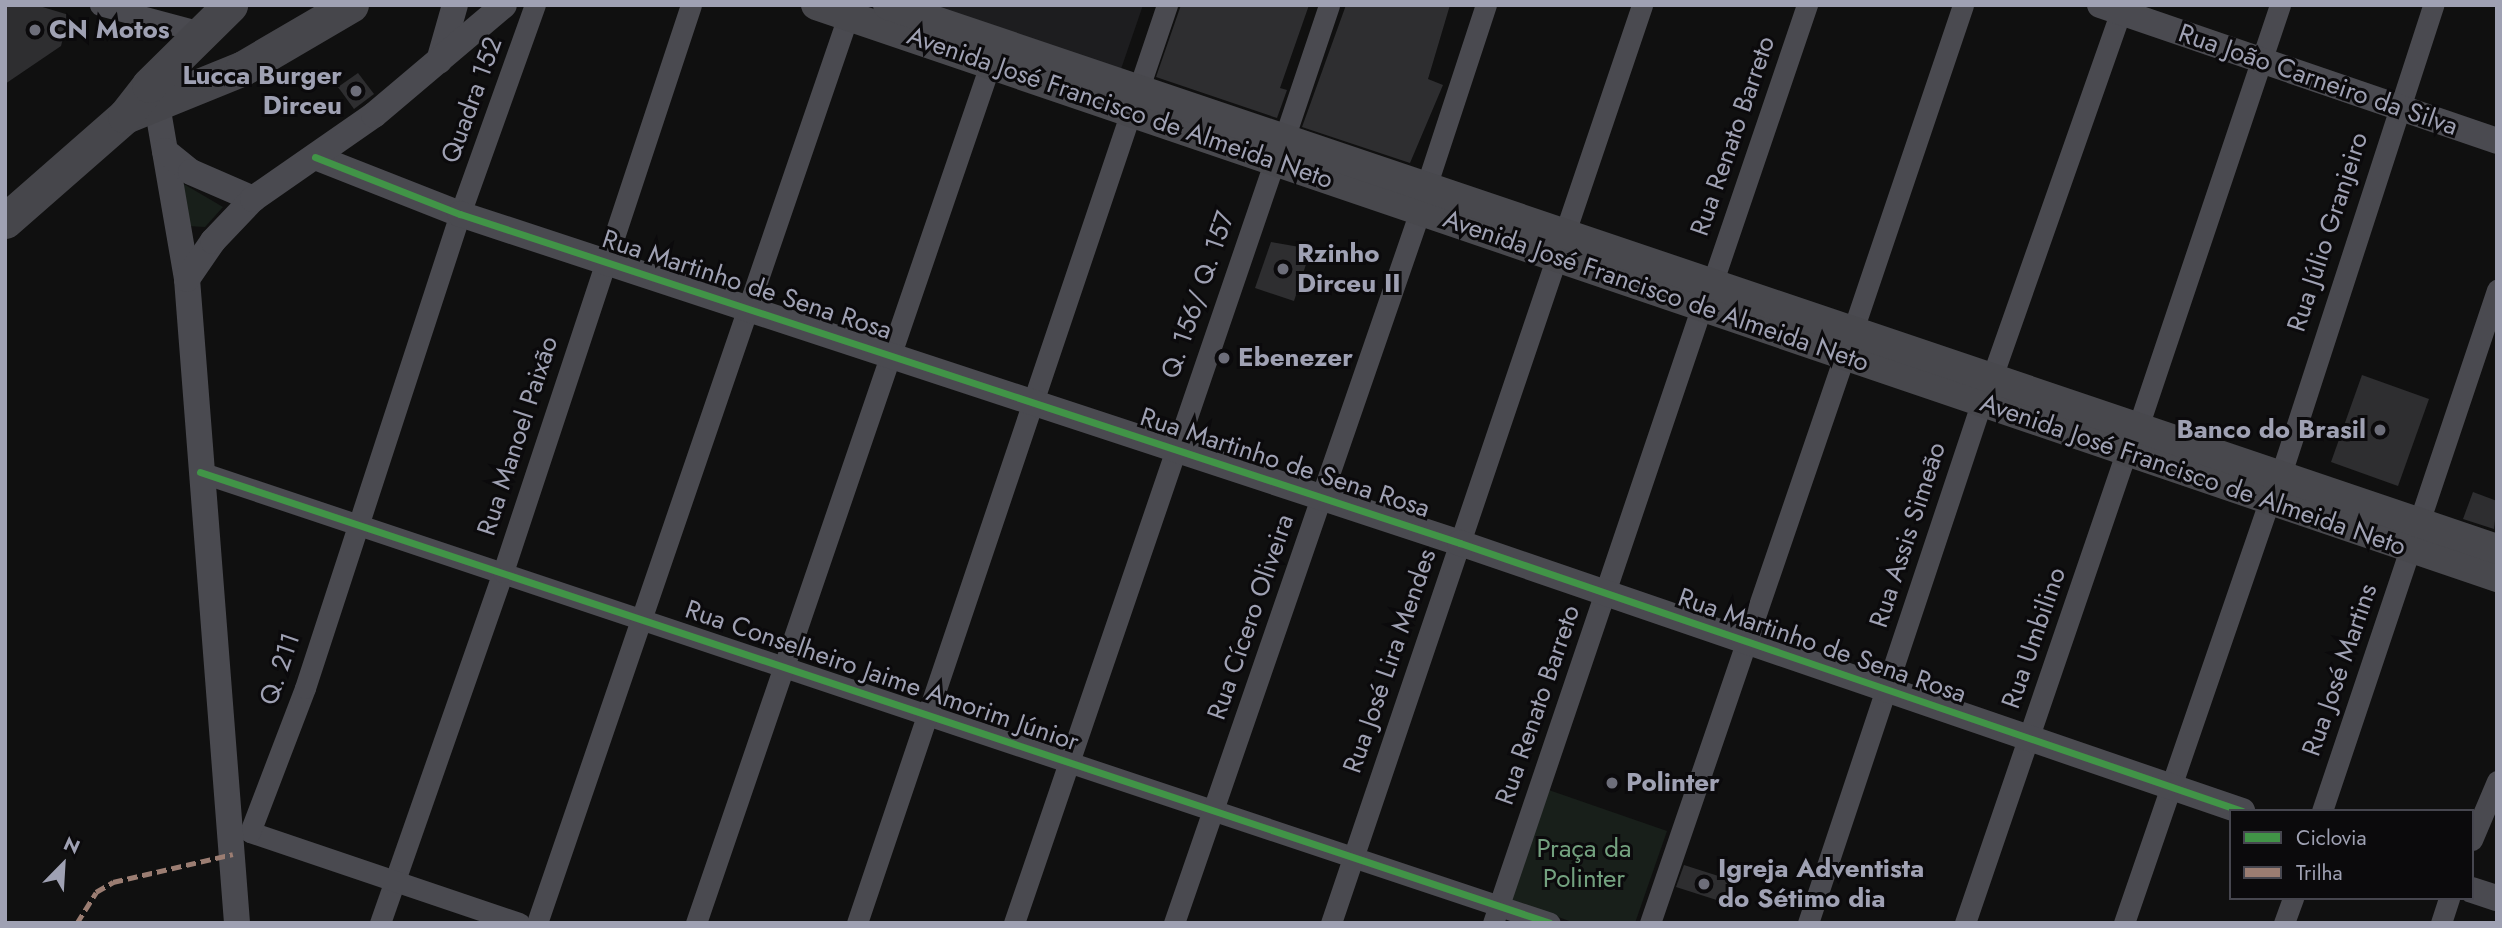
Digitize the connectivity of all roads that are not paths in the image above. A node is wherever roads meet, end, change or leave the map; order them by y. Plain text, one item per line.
1 (100, 5) edge
2 (230, 5) edge
3 (351, 5) edge
4 (455, 5) edge
5 (504, 5) edge
6 (535, 5) edge
7 (691, 5) edge
8 (816, 5) edge
9 (888, 5) edge
10 (1167, 5) edge
11 (1329, 5) edge
12 (1486, 5) edge
13 (1642, 5) edge
14 (1807, 5) edge
15 (1963, 5) edge
16 (2280, 5) edge
17 (2433, 5) edge
18 (2115, 8) edge
19 (848, 16) junction
20 (201, 32) junction
21 (439, 61) junction
22 (2262, 61) junction
23 (990, 65) junction
24 (1134, 101) junction
25 (2398, 107) junction
26 (141, 110) junction
27 (2497, 141) edge
28 (1280, 149) junction
29 (165, 151) junction
30 (315, 157) junction
31 (253, 199) junction
32 (1423, 199) junction
33 (460, 214) junction
34 (5, 221) edge
35 (1561, 246) junction
36 (605, 262) junction
37 (187, 279) junction
38 (2497, 290) edge
39 (1707, 295) junction
40 (748, 306) junction
41 (1848, 344) junction
42 (891, 353) junction
43 (1986, 392) junction
44 (1035, 403) junction
45 (2132, 441) junction
46 (1174, 449) junction
47 (200, 472) junction
48 (2274, 489) junction
49 (1321, 499) junction
50 (358, 524) junction
51 (2414, 535) junction
52 (1460, 543) junction
53 (2497, 549) edge
54 (503, 572) junction
55 (2497, 577) edge
56 (1606, 593) junction
57 (643, 617) junction
58 (1746, 642) junction
59 (785, 664) junction
60 (1886, 690) junction
61 (929, 713) junction
62 (2029, 738) junction
63 (1071, 761) junction
64 (2497, 781) edge
65 (2170, 787) junction
66 (2236, 809) edge
67 (2323, 809) edge
68 (1214, 811) junction
69 (250, 832) junction
70 (2474, 835) edge
71 (233, 854) junction
72 (1353, 856) junction
73 (394, 881) junction
74 (2474, 891) edge
75 (2497, 898) edge
76 (2291, 900) edge
77 (2448, 900) edge
78 (1496, 914) edge
79 (237, 923) edge
80 (380, 923) edge
81 (519, 923) edge
82 (537, 923) edge
83 (696, 923) edge
84 (857, 923) edge
85 (1014, 923) edge
86 (1174, 923) edge
87 (1331, 923) edge
88 (1550, 923) edge
89 (1650, 923) edge
90 (1808, 923) edge
91 (1965, 923) edge
92 (2124, 923) edge
93 (2284, 923) edge
94 (2441, 923) edge

1 - 20 street
2 - 20 highway
3 - 26 highway
4 - 21 street
5 - 21 street
6 - 33 street, Quadra 152
7 - 36 street, Rua Manoel Paixão
8 - 19 main road, Avenida José Francisco de Almeida Neto
9 - 24 main road, Avenida José Francisco de Almeida Neto
10 - 24 street
11 - 28 street, Q. 156/ Q. 157
12 - 32 street, Rua Cícero Oliveira
13 - 35 street, Rua José Lira Mendes
14 - 39 street, Rua Renato Barreto
15 - 41 street
16 - 22 street, Rua Umbilino
17 - 25 street, Rua Júlio Granjeiro
18 - 22 street, Rua João Carneiro da Silva
18 - 43 street, Rua Assis Simeão
19 - 23 main road, Avenida José Francisco de Almeida Neto
19 - 40 street
20 - 26 highway
21 - 30 street
22 - 25 street, Rua João Carneiro da Silva
22 - 45 street, Rua Umbilino
23 - 24 main road, Avenida José Francisco de Almeida Neto
23 - 42 street
24 - 28 main road, Avenida José Francisco de Almeida Neto
24 - 44 street
25 - 27 street, Rua João Carneiro da Silva
25 - 48 street, Rua Júlio Granjeiro
26 - 29 street
26 - 34 highway
28 - 32 main road, Avenida José Francisco de Almeida Neto
28 - 46 street, Q. 156/ Q. 157
29 - 31 street
29 - 37 street
30 - 31 street
30 - 33 street, Rua Martinho de Sena Rosa
31 - 37 street
32 - 35 main road, Avenida José Francisco de Almeida Neto
32 - 49 street, Rua Cícero Oliveira
33 - 36 street, Rua Martinho de Sena Rosa
33 - 50 street, Quadra 152
35 - 39 main road, Avenida José Francisco de Almeida Neto
35 - 52 street, Rua José Lira Mendes
36 - 40 street, Rua Martinho de Sena Rosa
36 - 54 street, Rua Manoel Paixão
37 - 47 street
38 - 51 street, Rua José Martins
39 - 41 main road, Avenida José Francisco de Almeida Neto
39 - 56 street, Rua Renato Barreto
40 - 42 street, Rua Martinho de Sena Rosa
40 - 57 street
41 - 43 main road, Avenida José Francisco de Almeida Neto
41 - 58 street
42 - 44 street, Rua Martinho de Sena Rosa
42 - 59 street
43 - 45 main road, Avenida José Francisco de Almeida Neto
43 - 60 street, Rua Assis Simeão
44 - 46 street, Rua Martinho de Sena Rosa
44 - 61 street
45 - 48 main road, Avenida José Francisco de Almeida Neto
45 - 62 street, Rua Umbilino
46 - 49 street, Rua Martinho de Sena Rosa
46 - 63 street, Q. 156/ Q. 157
47 - 50 street, Rua Conselheiro Jaime Amorim Júnior
47 - 71 street
48 - 51 main road, Avenida José Francisco de Almeida Neto
48 - 65 street, Rua Júlio Granjeiro
49 - 52 street, Rua Martinho de Sena Rosa
49 - 68 street, Rua Cícero Oliveira
50 - 54 street, Rua Conselheiro Jaime Amorim Júnior
50 - 69 street, Q. 211
51 - 53 main road, Avenida José Francisco de Almeida Neto
51 - 55 main road, Avenida José Francisco de Almeida Neto
51 - 67 street, Rua José Martins
52 - 56 street, Rua Martinho de Sena Rosa
52 - 72 street, Rua José Lira Mendes
54 - 57 street, Rua Conselheiro Jaime Amorim Júnior
54 - 73 street, Rua Manoel Paixão
56 - 58 street, Rua Martinho de Sena Rosa
56 - 78 street, Rua Renato Barreto
57 - 59 street, Rua Conselheiro Jaime Amorim Júnior
57 - 82 street
58 - 60 street, Rua Martinho de Sena Rosa
58 - 89 street
59 - 61 street, Rua Conselheiro Jaime Amorim Júnior
59 - 83 street
60 - 62 street, Rua Martinho de Sena Rosa
60 - 90 street, Rua Assis Simeão
61 - 63 street, Rua Conselheiro Jaime Amorim Júnior
61 - 84 street
62 - 65 street, Rua Martinho de Sena Rosa
62 - 91 street, Rua Umbilino
63 - 68 street, Rua Conselheiro Jaime Amorim Júnior
63 - 85 street, Q. 156/ Q. 157
64 - 70 street
65 - 66 street, Rua Martinho de Sena Rosa
65 - 92 street, Rua Júlio Granjeiro
68 - 72 street, Rua Conselheiro Jaime Amorim Júnior
68 - 86 street, Rua Cícero Oliveira
69 - 71 street
69 - 73 street
71 - 79 street
72 - 78 street, Rua Conselheiro Jaime Amorim Júnior
72 - 87 street, Rua José Lira Mendes
73 - 80 street, Rua Manoel Paixão
73 - 81 street
74 - 75 street
76 - 93 street
77 - 94 street
78 - 88 street, Rua Conselheiro Jaime Amorim Júnior

